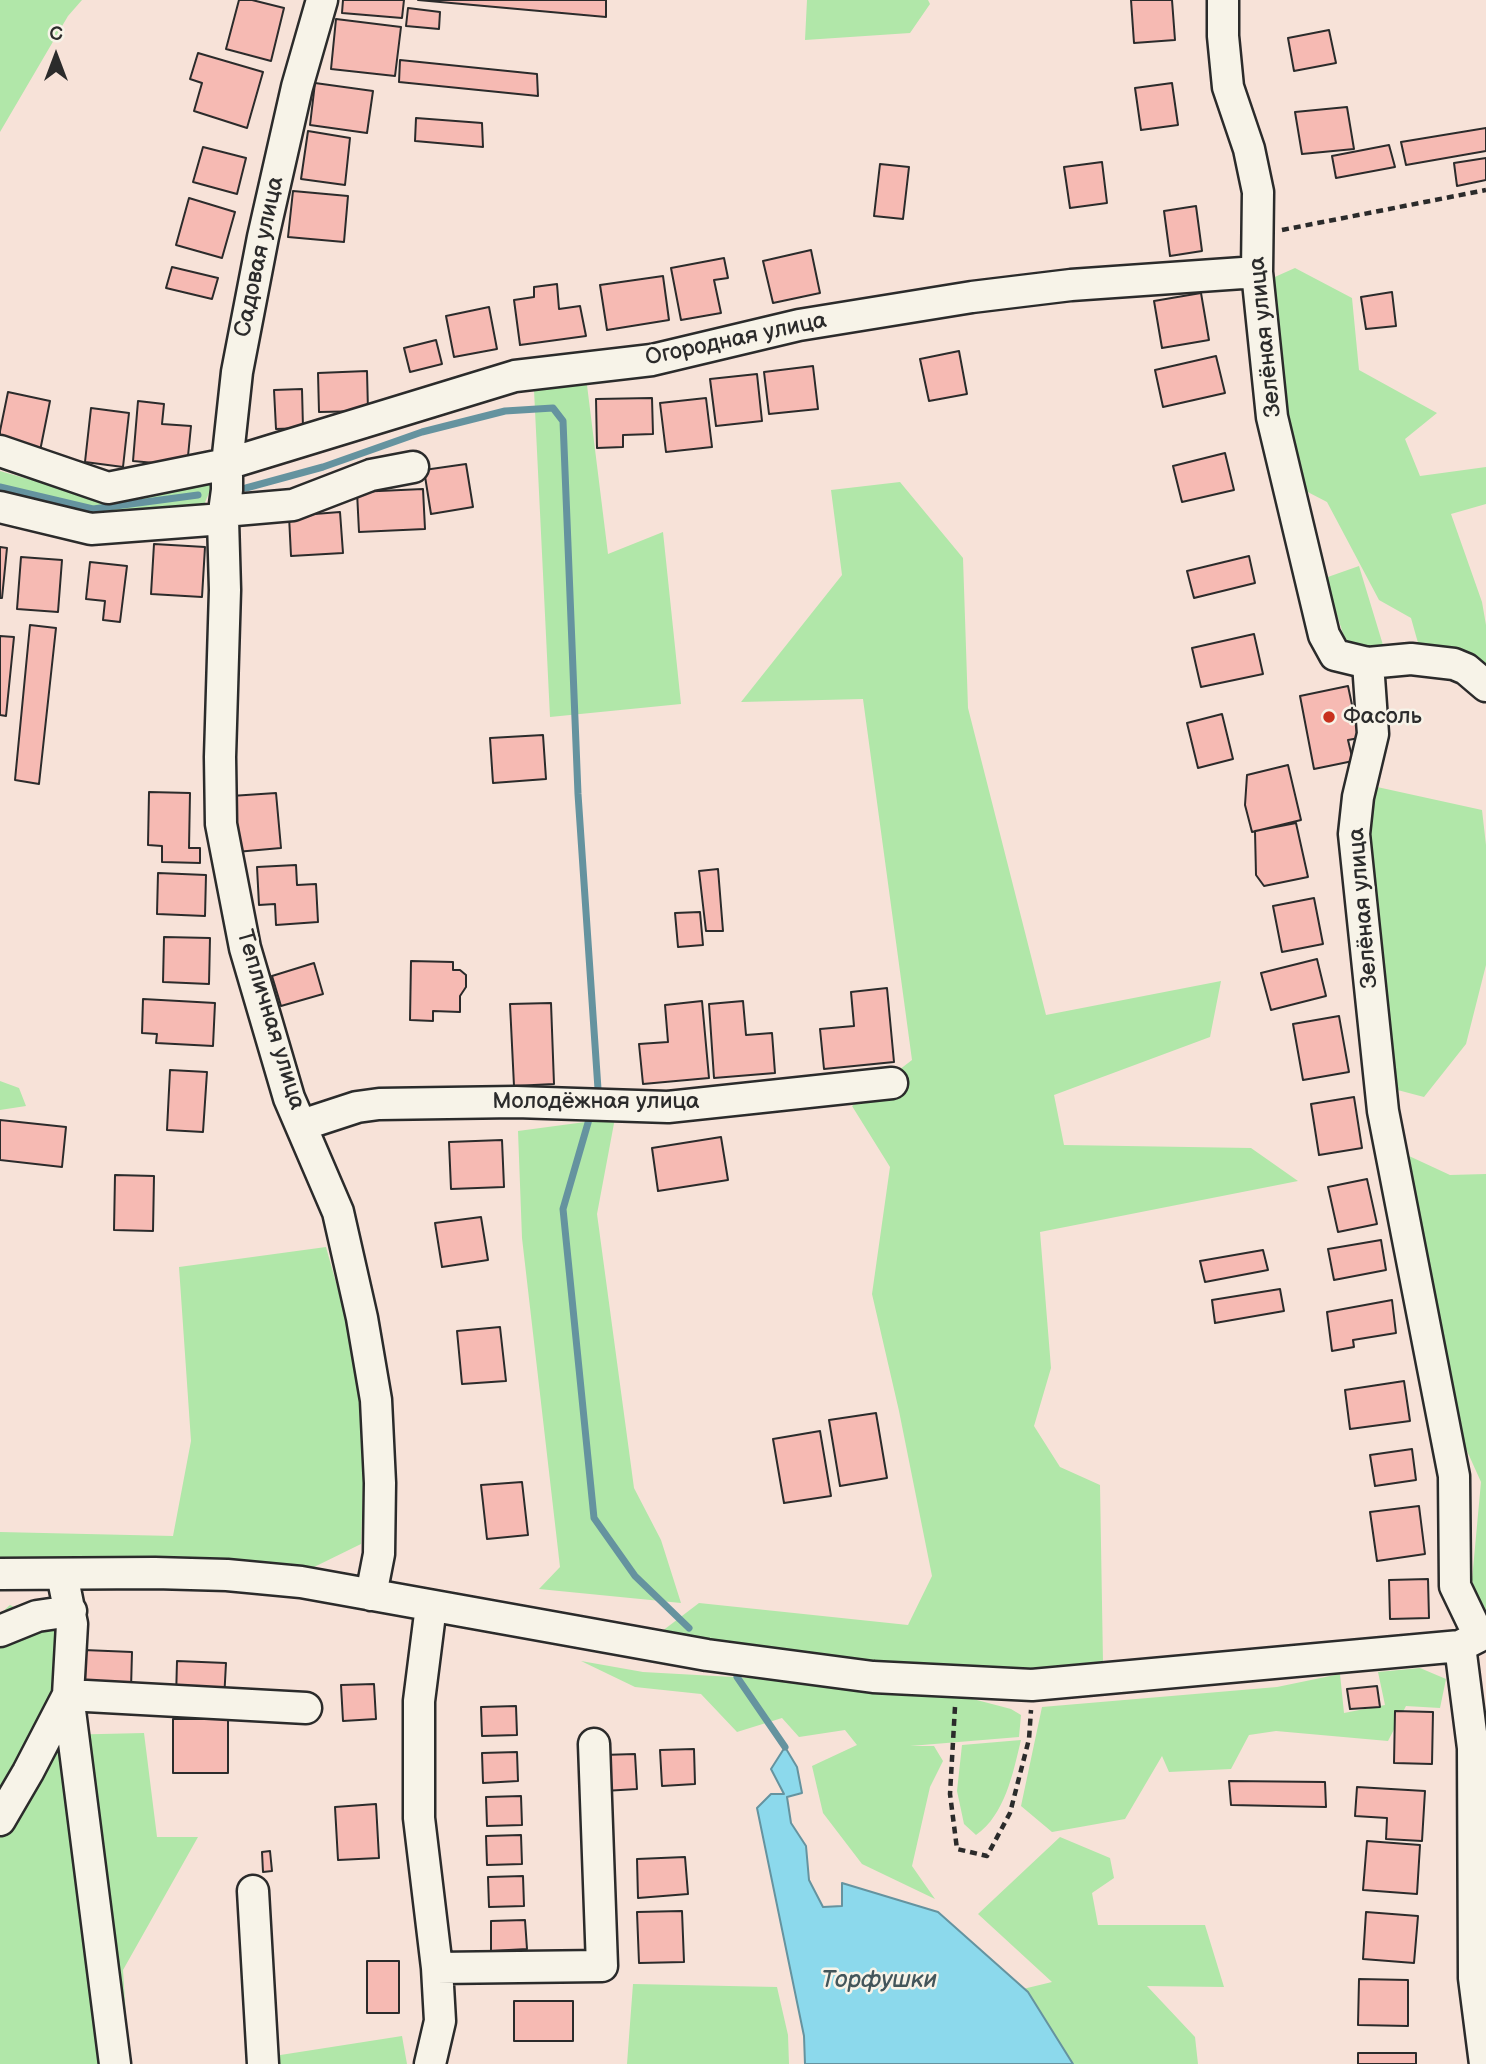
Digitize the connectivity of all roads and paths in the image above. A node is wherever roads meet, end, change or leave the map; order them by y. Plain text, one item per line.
1 (322, 0) edge
2 (1223, 0) edge
3 (1486, 190) edge
4 (1257, 236) junction
5 (1257, 272) junction
6 (0, 451) edge
7 (227, 464) junction
8 (413, 467) dead end
9 (0, 507) edge
10 (223, 515) junction
11 (1368, 663) junction
12 (1486, 686) edge
13 (892, 1083) dead end
14 (302, 1125) junction
15 (0, 1574) edge
16 (62, 1574) junction
17 (371, 1595) junction
18 (431, 1606) junction
19 (71, 1611) junction
20 (0, 1631) edge
21 (1475, 1638) edge
22 (957, 1681) junction
23 (1032, 1685) junction
24 (68, 1695) junction
25 (306, 1708) dead end
26 (594, 1744) dead end
27 (0, 1820) edge
28 (253, 1891) dead end
29 (437, 1968) junction
30 (115, 2064) edge
31 (263, 2064) edge
32 (430, 2064) edge
33 (1485, 2064) edge

1 - 7 street, Садовая улица
2 - 4 street, Зелёная улица
3 - 4 path
4 - 5 street, Зелёная улица
5 - 7 street, Огородная улица
5 - 11 street, Зелёная улица
6 - 7 street, Огородная улица
7 - 10 street, Садовая улица
8 - 10 street
9 - 10 street
10 - 14 street, Тепличная улица
11 - 12 street
11 - 21 street, Зелёная улица
13 - 14 street, Молодёжная улица
14 - 17 street, Тепличная улица
15 - 16 street
16 - 17 street
16 - 19 street
17 - 18 street
18 - 22 street
18 - 29 street
19 - 20 street
19 - 24 street
21 - 23 street
21 - 33 street, Зелёная улица
22 - 23 street
22 - 23 path
24 - 25 street
24 - 27 street
24 - 30 street
26 - 29 street
28 - 31 street
29 - 32 street

